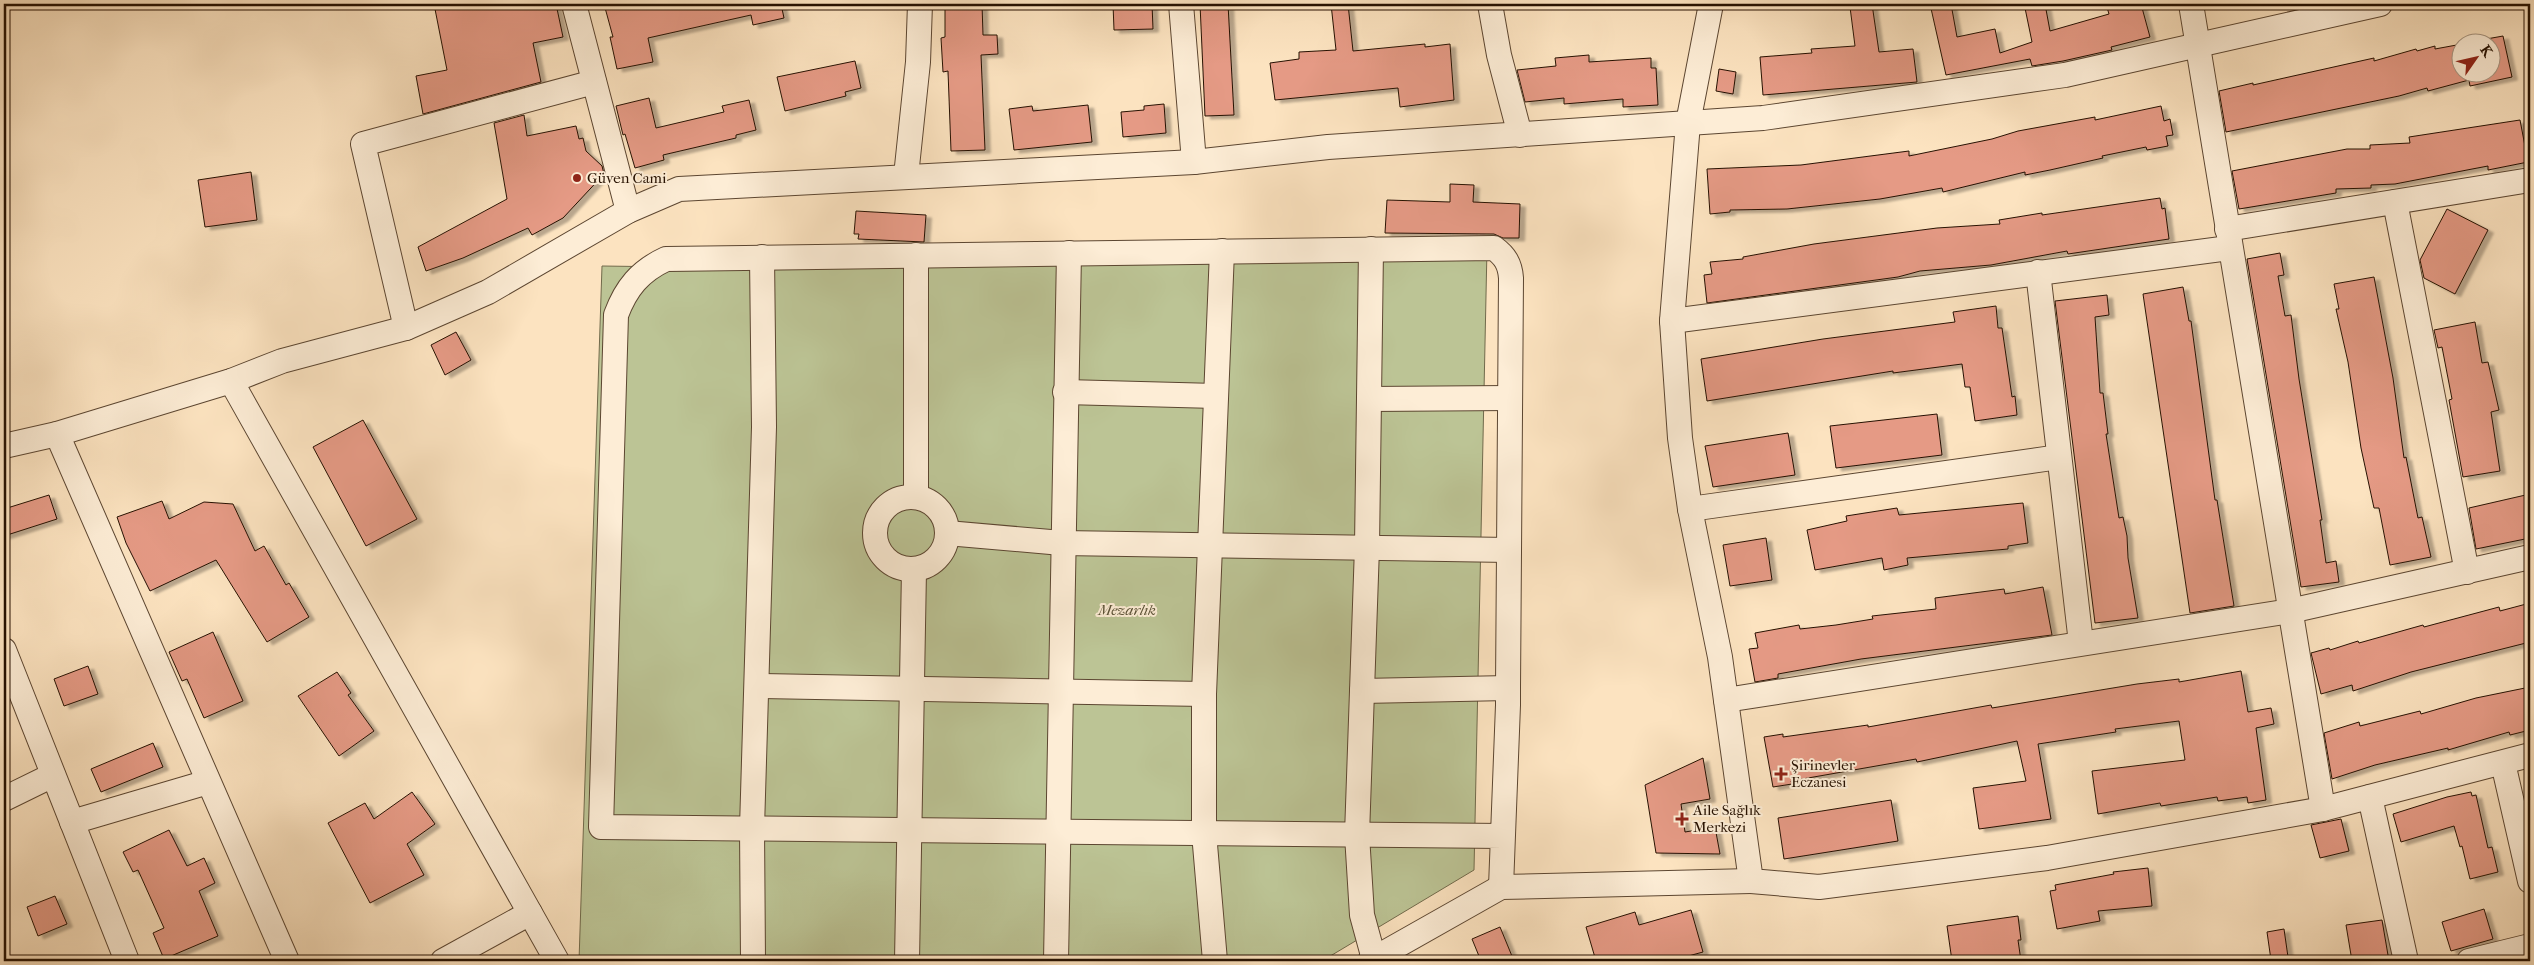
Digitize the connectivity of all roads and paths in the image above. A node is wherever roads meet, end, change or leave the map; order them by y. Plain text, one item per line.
1 (574, 4) edge
2 (920, 4) edge
3 (1180, 4) edge
4 (1490, 4) edge
5 (1711, 4) edge
6 (2191, 4) edge
7 (2380, 4) edge
8 (2311, 11) edge
9 (2196, 45) junction
10 (594, 82) junction
11 (1688, 123) junction
12 (1520, 135) junction
13 (1194, 162) junction
14 (906, 176) junction
15 (2530, 180) edge
16 (2395, 202) junction
17 (628, 211) junction
18 (2228, 238) junction
19 (1371, 249) junction
20 (1222, 251) junction
21 (1069, 253) junction
22 (916, 255) junction
23 (762, 257) junction
24 (2038, 272) junction
25 (1672, 321) junction
26 (406, 328) junction
27 (231, 381) junction
28 (1065, 392) junction
29 (1216, 396) junction
30 (1369, 398) junction
31 (1510, 398) junction
32 (57, 434) junction
33 (4, 446) edge
34 (2060, 457) junction
35 (916, 497) junction
36 (1690, 509) junction
37 (947, 533) junction
38 (1062, 542) junction
39 (1210, 544) junction
40 (1367, 547) junction
41 (1509, 550) junction
42 (2530, 557) edge
43 (914, 570) junction
44 (2467, 572) junction
45 (2290, 611) junction
46 (2081, 643) junction
47 (4, 654) edge
48 (757, 686) junction
49 (1508, 688) junction
50 (912, 689) junction
51 (1060, 691) junction
52 (1362, 691) junction
53 (1204, 694) junction
54 (1726, 700) junction
55 (2530, 756) edge
56 (2503, 763) junction
57 (53, 775) junction
58 (208, 782) junction
59 (2370, 797) junction
60 (4, 799) edge
61 (2323, 809) junction
62 (72, 822) junction
63 (752, 828) junction
64 (910, 830) junction
65 (1058, 832) junction
66 (1204, 833) junction
67 (1357, 835) junction
68 (1503, 836) junction
69 (1752, 881) junction
70 (2530, 881) edge
71 (1500, 887) junction
72 (530, 913) junction
73 (2530, 946) edge
74 (1372, 960) edge
75 (127, 961) edge
76 (287, 961) edge
77 (443, 961) edge
78 (558, 961) edge
79 (753, 961) edge
80 (906, 961) edge
81 (1056, 961) edge
82 (1215, 961) edge
83 (2406, 961) edge
84 (2469, 961) edge

1 - 10 street
2 - 14 street
3 - 13 street
4 - 12 street
5 - 11 street
6 - 9 street
7 - 8 street
8 - 9 street
9 - 11 street
9 - 18 street
10 - 17 street
10 - 26 street
11 - 12 street
11 - 25 street
12 - 13 street
13 - 14 street
14 - 17 street
15 - 16 street
16 - 18 street
16 - 44 street
17 - 26 street
18 - 24 street
18 - 45 street
19 - 20 street
19 - 30 street
19 - 31 street
20 - 21 street
20 - 29 street
21 - 22 street
21 - 28 street
22 - 23 street
22 - 35 street
23 - 48 street
23 - 63 street
24 - 25 street
24 - 34 street
25 - 36 street
26 - 27 street
27 - 32 street
27 - 72 street
28 - 29 street
28 - 38 street
29 - 39 street
30 - 31 street
30 - 40 street
31 - 41 street
32 - 33 street
32 - 58 street
34 - 36 street
34 - 46 street
35 - 37 street
35 - 43 street
36 - 54 street
37 - 38 street
37 - 43 street
38 - 39 street
38 - 51 street
39 - 40 street
39 - 53 street
40 - 41 street
40 - 52 street
41 - 49 street
42 - 44 street
43 - 50 street
44 - 45 street
45 - 46 street
45 - 61 street
46 - 54 street
47 - 57 street
48 - 50 street
48 - 63 street
49 - 52 street
49 - 68 street
50 - 51 street
50 - 64 street
51 - 53 street
51 - 65 street
52 - 67 street
53 - 66 street
54 - 69 street
55 - 56 street
56 - 59 street
56 - 70 street
57 - 60 street
57 - 62 street
58 - 62 street
58 - 76 street
59 - 61 street
59 - 83 street
61 - 69 street
62 - 75 street
63 - 64 street
63 - 79 street
64 - 65 street
64 - 80 street
65 - 66 street
65 - 81 street
66 - 67 street
66 - 82 street
67 - 68 street
67 - 74 street
68 - 71 street
69 - 71 street
71 - 74 street
72 - 77 street
72 - 78 street
73 - 84 street

